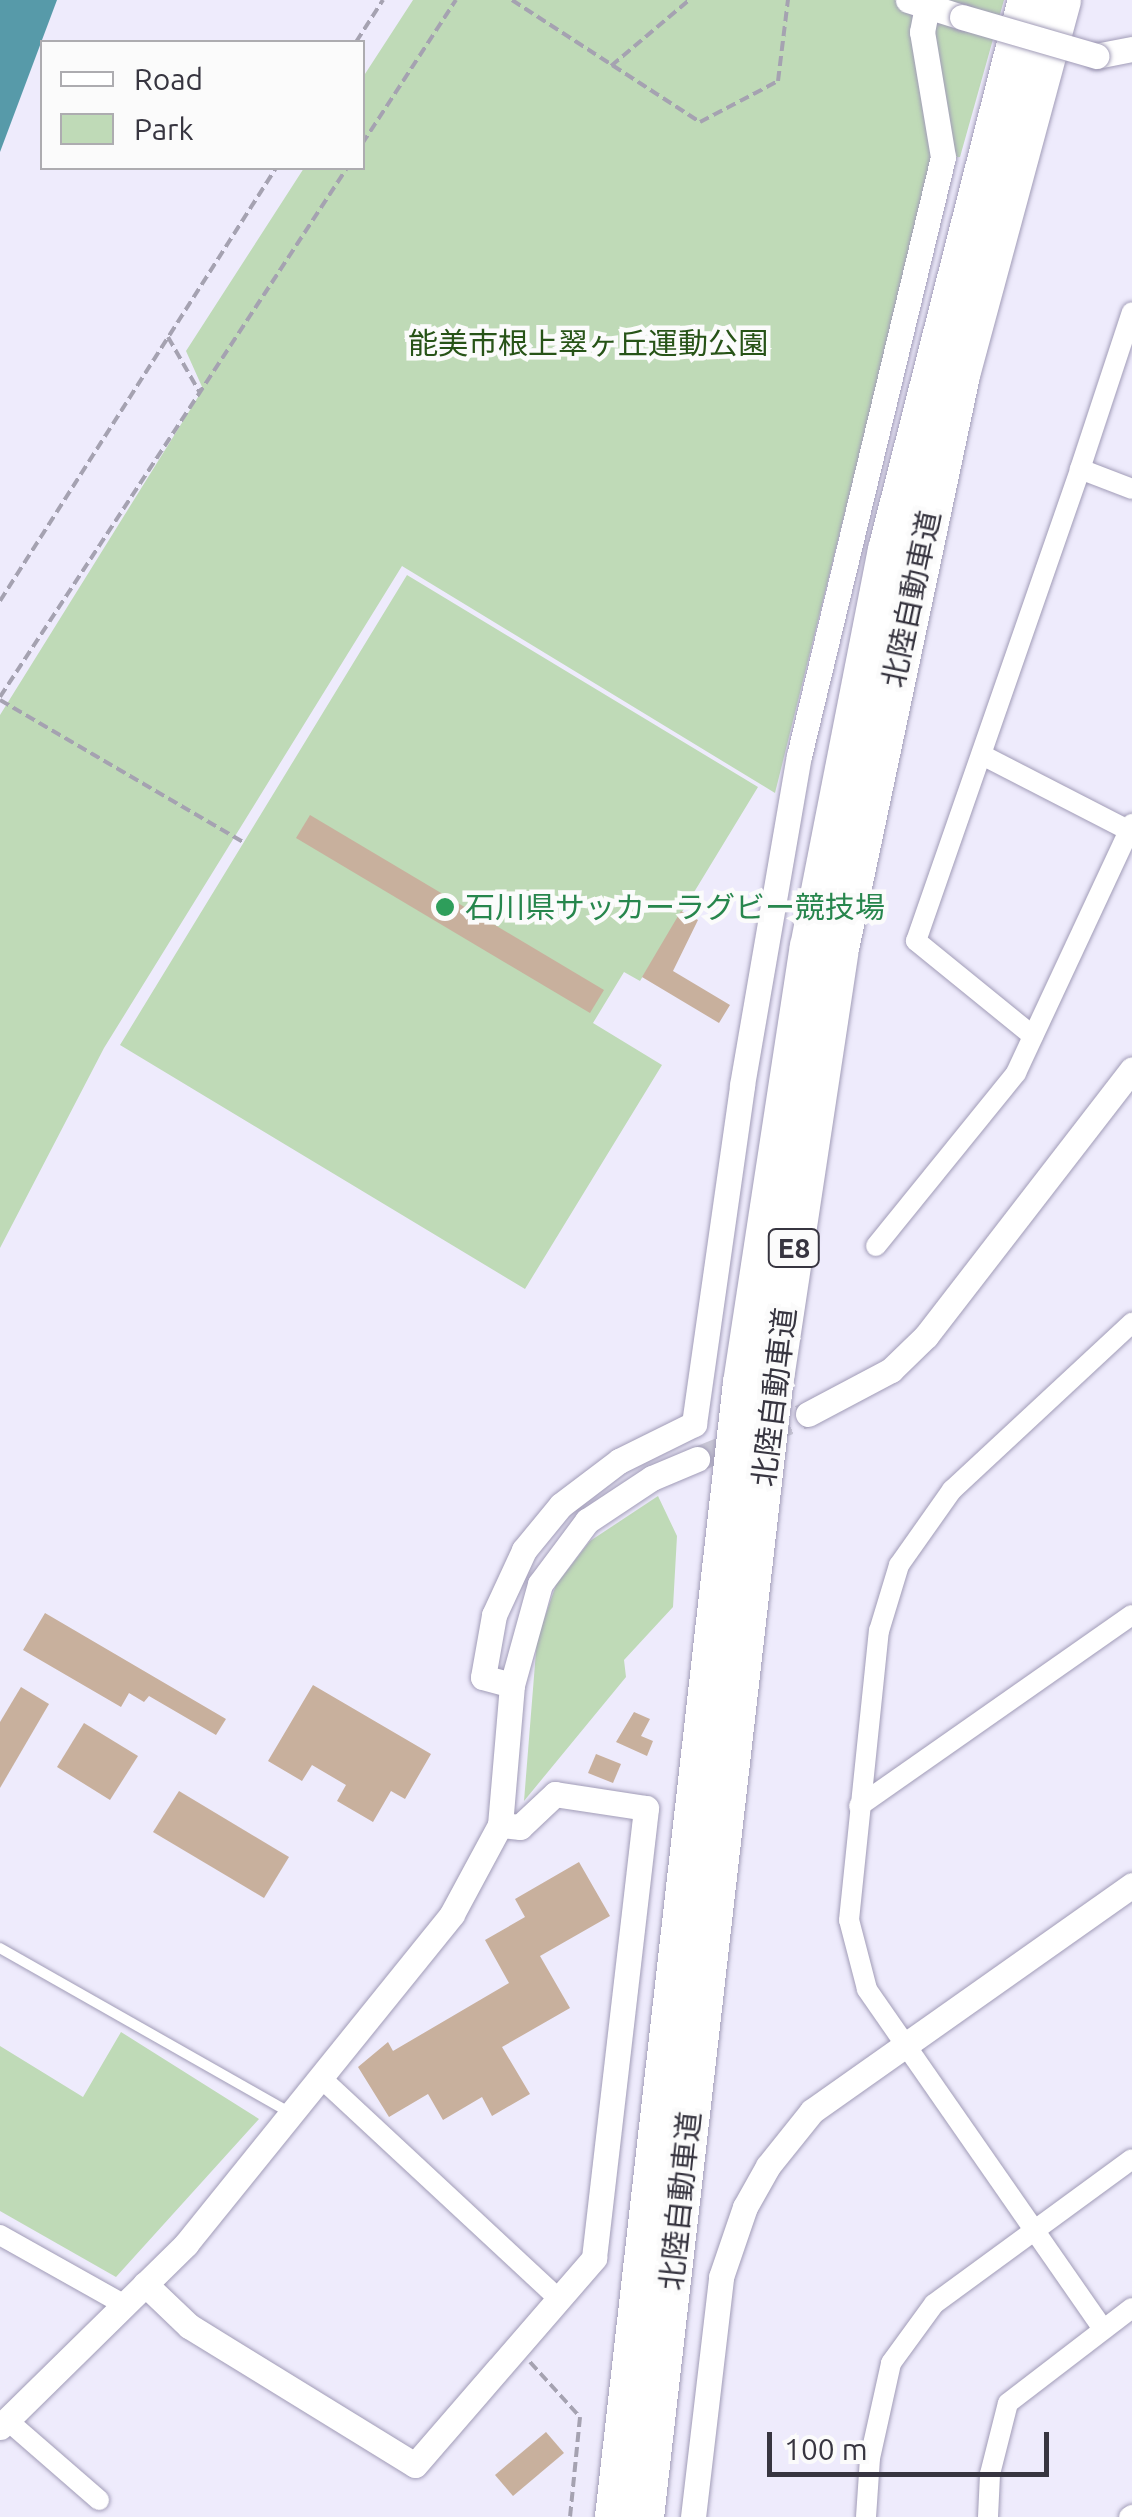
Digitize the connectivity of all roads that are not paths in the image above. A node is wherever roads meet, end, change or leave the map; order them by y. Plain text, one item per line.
1 (1027, 0) edge
2 (1062, 0) edge
3 (917, 3) edge
4 (1132, 49) edge
5 (1132, 312) edge
6 (1080, 468) junction
7 (1132, 488) edge
8 (982, 755) junction
9 (1131, 829) edge
10 (1033, 1036) junction
11 (1132, 1070) edge
12 (876, 1246) dead end
13 (1132, 1323) edge
14 (808, 1414) tunnel mouth
15 (697, 1459) tunnel mouth
16 (1132, 1615) edge
17 (512, 1685) junction
18 (859, 1806) junction
19 (500, 1825) junction
20 (1132, 1885) edge
21 (0, 1948) edge
22 (904, 2047) junction
23 (321, 2078) junction
24 (292, 2114) junction
25 (1132, 2159) edge
26 (1031, 2230) junction
27 (0, 2235) edge
28 (145, 2284) junction
29 (559, 2299) junction
30 (123, 2304) junction
31 (1132, 2308) edge
32 (1104, 2329) junction
33 (3, 2424) edge
34 (99, 2500) dead end
35 (614, 2517) edge
36 (646, 2517) edge
37 (693, 2517) edge
38 (866, 2517) edge
39 (988, 2517) edge

1 - 35 highway, 北陸自動車道 / E8
2 - 36 highway, 北陸自動車道 / E8
3 - 4 street, bridge
3 - 17 street
5 - 6 street
6 - 7 street
6 - 8 street
8 - 9 street
8 - 10 street
9 - 10 street
10 - 12 street
11 - 14 street
13 - 18 street
15 - 17 street
16 - 18 street
17 - 19 street
18 - 22 street
19 - 23 street
19 - 29 street
20 - 22 street
21 - 24 lane
22 - 26 street
22 - 37 street
23 - 24 street
23 - 29 street
24 - 28 street
25 - 26 street
26 - 32 street
26 - 38 street
27 - 30 street
28 - 29 street
28 - 30 street
30 - 33 street
31 - 32 street
32 - 39 street
33 - 34 street

